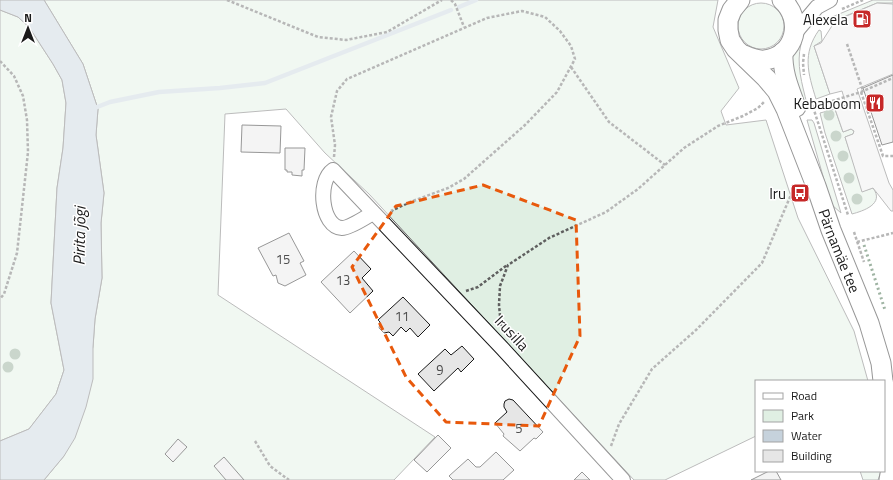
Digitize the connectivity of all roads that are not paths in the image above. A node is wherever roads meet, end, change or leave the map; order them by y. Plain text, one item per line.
1 (739, 0) edge
2 (782, 0) edge
3 (830, 0) edge
4 (795, 33) junction
5 (783, 52) junction
6 (744, 55) junction
7 (780, 83) junction
8 (816, 186) junction
9 (376, 216) junction
10 (882, 372) edge
11 (885, 392) edge
12 (893, 393) edge
13 (890, 424) edge
14 (623, 480) edge
15 (890, 480) edge

1 - 6 main road
2 - 4 main road
3 - 4 street
4 - 5 main road
5 - 6 main road
5 - 7 main road
6 - 7 main road
7 - 8 main road, Pärnamäe tee
7 - 8 main road
8 - 10 main road, Pärnamäe tee
9 - 9 street, Irusilla
9 - 14 street, Irusilla
10 - 12 main road, Pärnamäe tee
11 - 13 main road
13 - 15 main road

